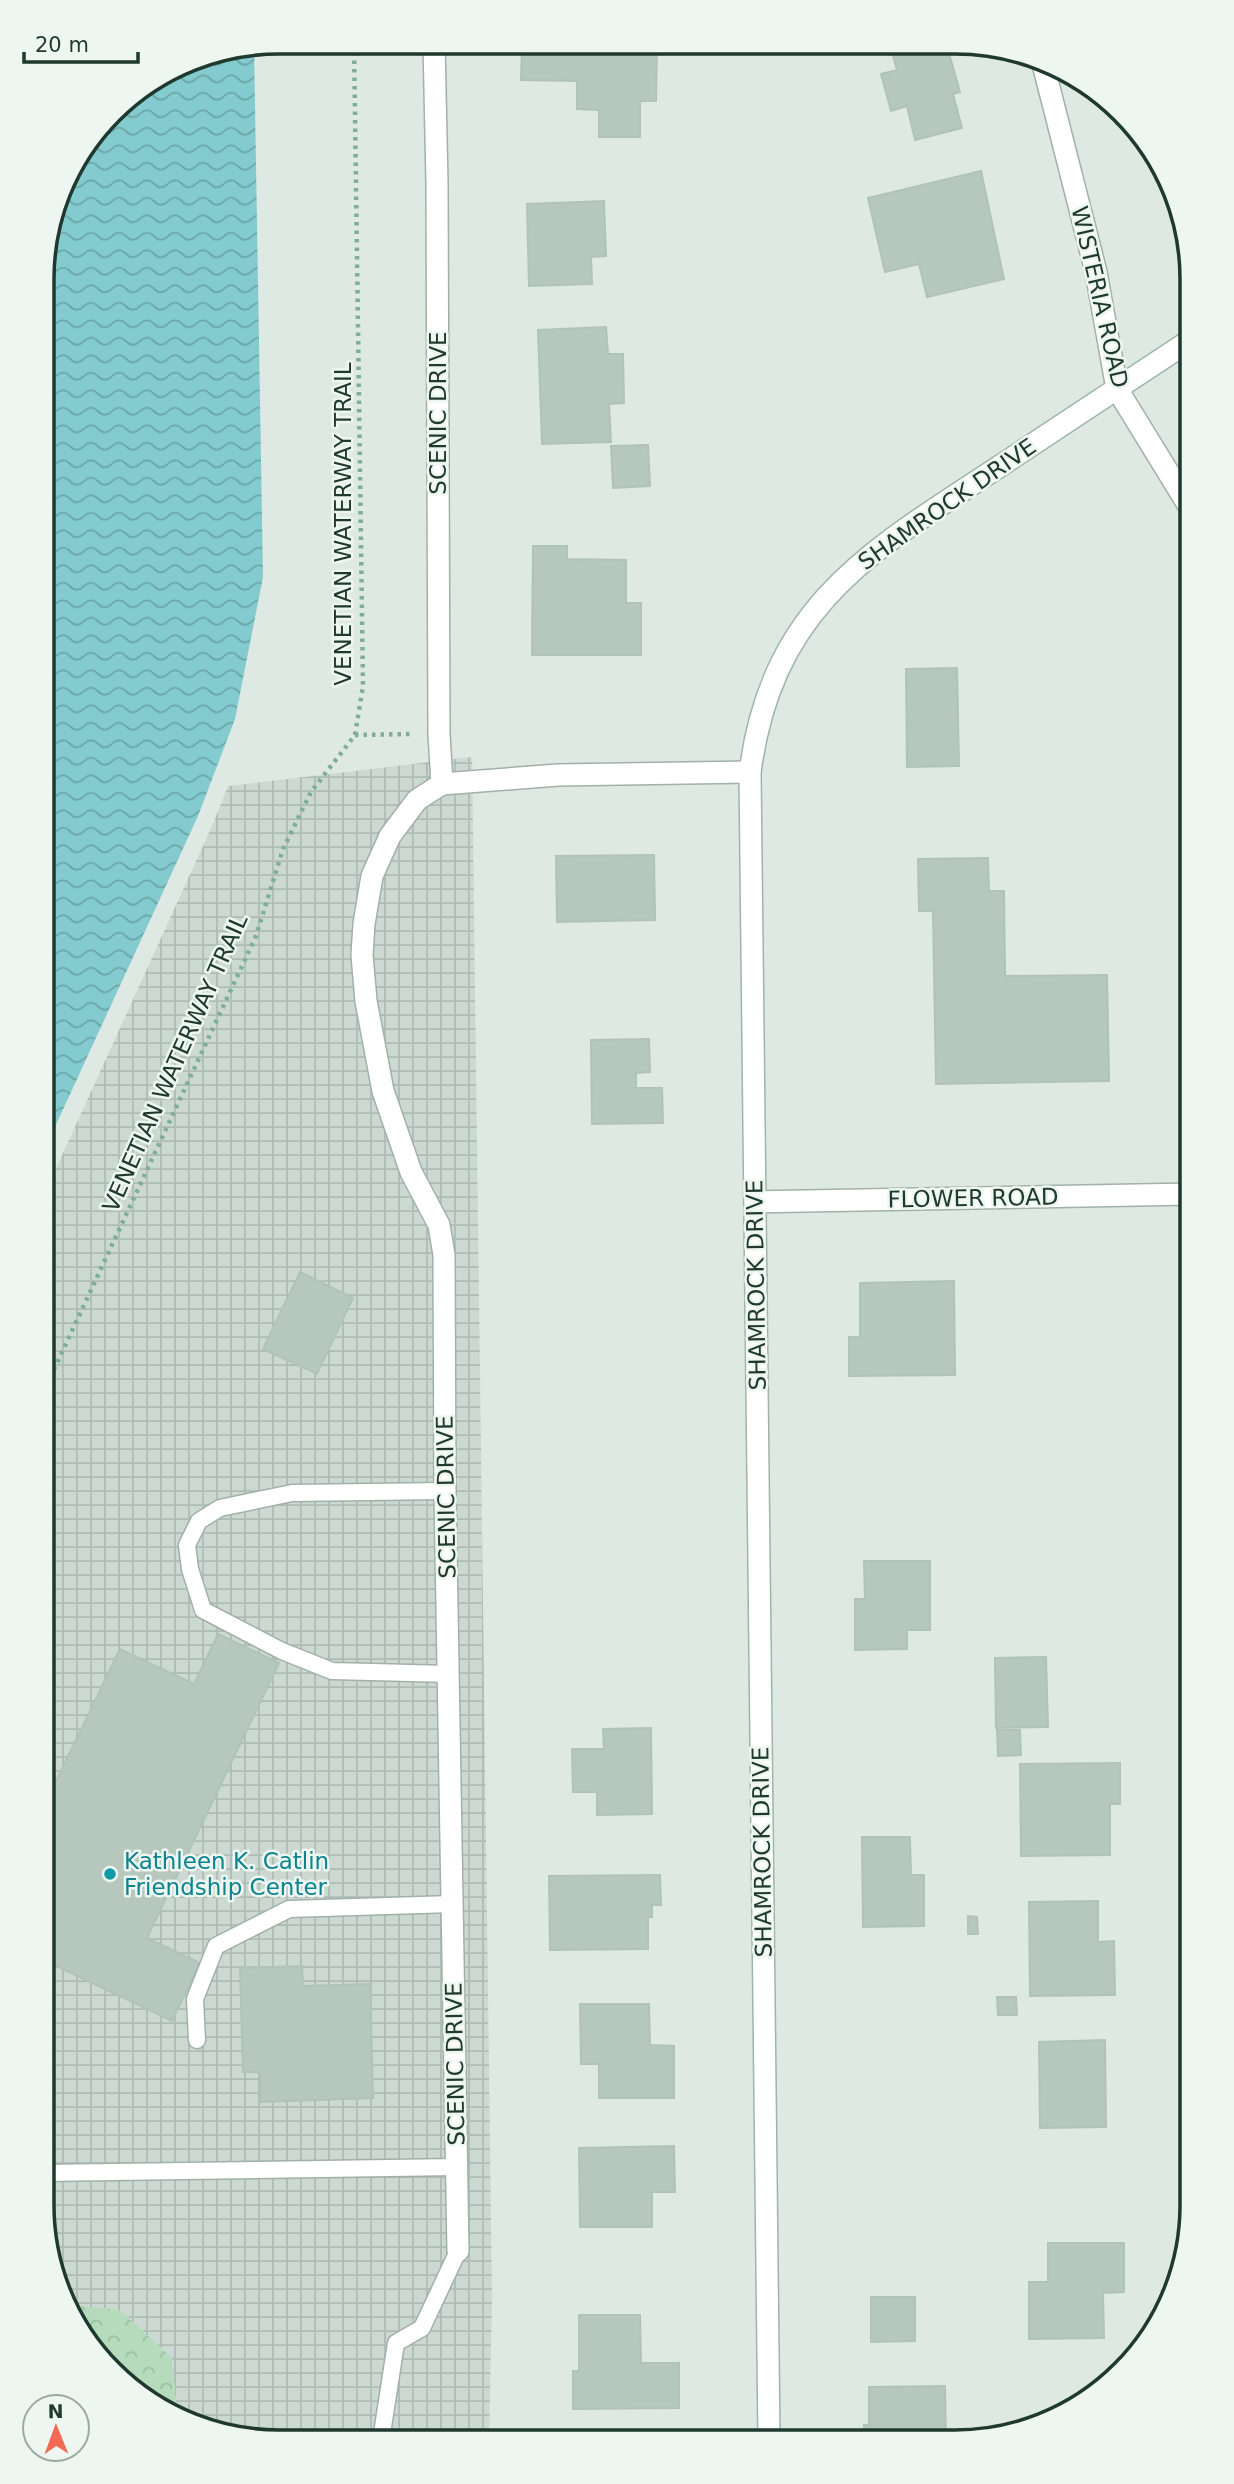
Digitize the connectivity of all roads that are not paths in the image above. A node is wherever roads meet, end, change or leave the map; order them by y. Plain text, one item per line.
1 (434, 55) edge
2 (1045, 73) edge
3 (1180, 347) edge
4 (1118, 389) junction
5 (1180, 491) edge
6 (750, 772) junction
7 (442, 784) junction
8 (1180, 1194) edge
9 (755, 1202) junction
10 (445, 1491) junction
11 (450, 1674) junction
12 (453, 1905) junction
13 (197, 2040) dead end
14 (457, 2167) junction
15 (54, 2174) edge
16 (458, 2251) joint
17 (383, 2430) edge
18 (769, 2430) edge

1 - 7 street, SCENIC DRIVE
2 - 4 street, WISTERIA ROAD
3 - 4 street, SHAMROCK DRIVE
4 - 5 street, WISTERIA ROAD
4 - 6 street, SHAMROCK DRIVE
6 - 7 street
6 - 9 street, SHAMROCK DRIVE
7 - 10 street, SCENIC DRIVE
8 - 9 street, FLOWER ROAD
9 - 18 street, SHAMROCK DRIVE
10 - 11 street, SCENIC DRIVE
10 - 11 lane
11 - 12 street, SCENIC DRIVE
12 - 13 lane
12 - 14 street, SCENIC DRIVE
14 - 15 lane
14 - 16 street, SCENIC DRIVE
16 - 17 lane

